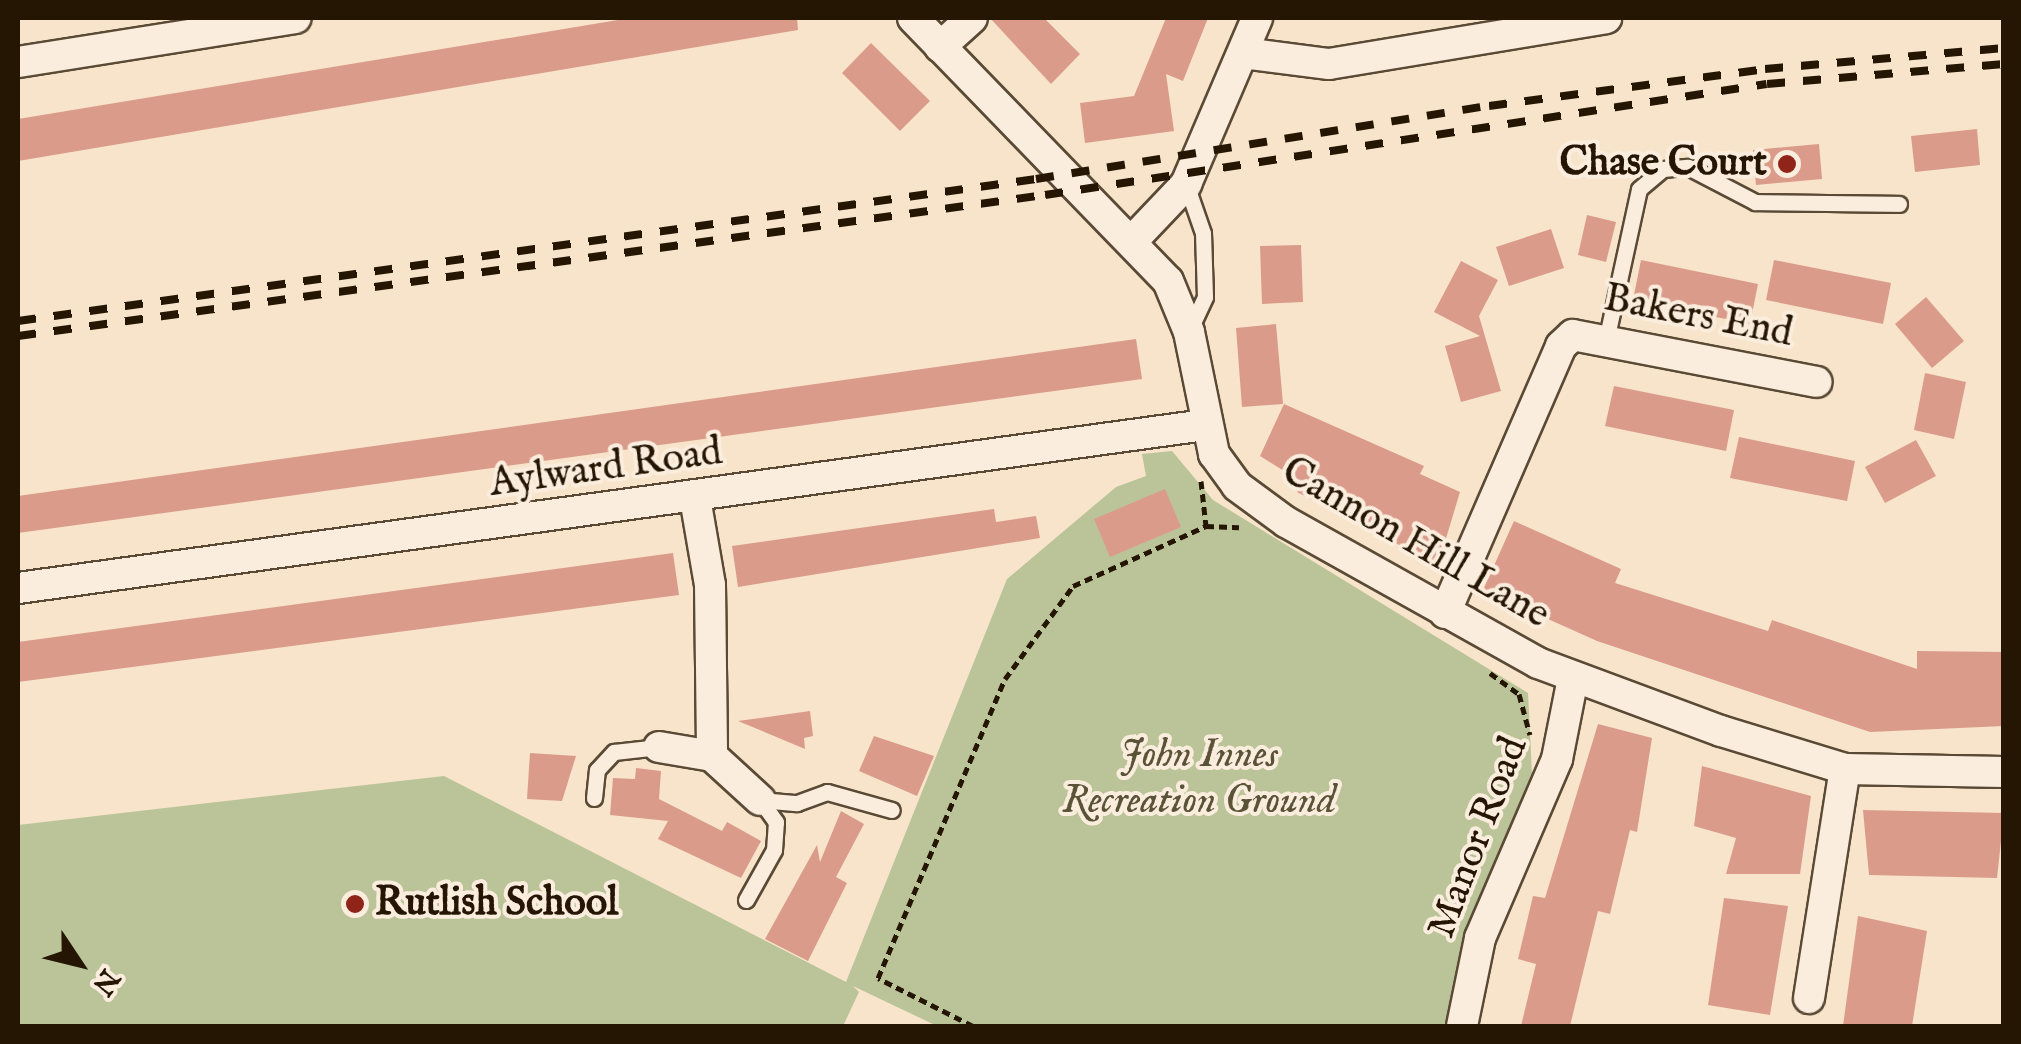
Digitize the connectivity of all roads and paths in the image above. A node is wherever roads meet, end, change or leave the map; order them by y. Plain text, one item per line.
1 (296, 18) edge
2 (913, 18) edge
3 (972, 18) edge
4 (1257, 18) edge
5 (1606, 18) edge
6 (1471, 29) edge
7 (940, 47) junction
8 (1243, 53) junction
9 (18, 62) edge
10 (1186, 184) junction
11 (1899, 204) dead end
12 (1132, 241) junction
13 (1188, 332) junction
14 (1607, 336) junction
15 (1816, 382) dead end
16 (1205, 425) junction
17 (695, 498) junction
18 (1250, 533) dead end
19 (18, 588) edge
20 (1445, 613) junction
21 (1474, 664) dead end
22 (1573, 678) junction
23 (1531, 739) dead end
24 (659, 747) joint
25 (712, 756) junction
26 (1845, 769) junction
27 (2004, 772) edge
28 (594, 798) dead end
29 (760, 800) junction
30 (892, 810) dead end
31 (746, 900) dead end
32 (1809, 998) dead end
33 (973, 1026) edge
34 (1462, 1026) edge

1 - 9 street
2 - 7 street, Cannon Hill Lane
3 - 7 street
4 - 8 street
5 - 6 street
6 - 8 street
7 - 12 street, Cannon Hill Lane
8 - 10 street
10 - 12 street
10 - 13 lane
11 - 14 lane
12 - 13 street, Cannon Hill Lane
13 - 16 street, Cannon Hill Lane
14 - 15 street, Bakers End
14 - 20 street, Bakers End
16 - 17 street, Aylward Road
16 - 20 street, Cannon Hill Lane
17 - 19 street, Aylward Road
17 - 25 street
18 - 33 path
20 - 22 street, Cannon Hill Lane
21 - 23 path
22 - 26 street, Cannon Hill Lane
22 - 34 street, Manor Road
24 - 25 street
24 - 28 lane
25 - 29 street
26 - 27 street, Cannon Hill Lane
26 - 32 street
29 - 30 lane
29 - 31 lane

